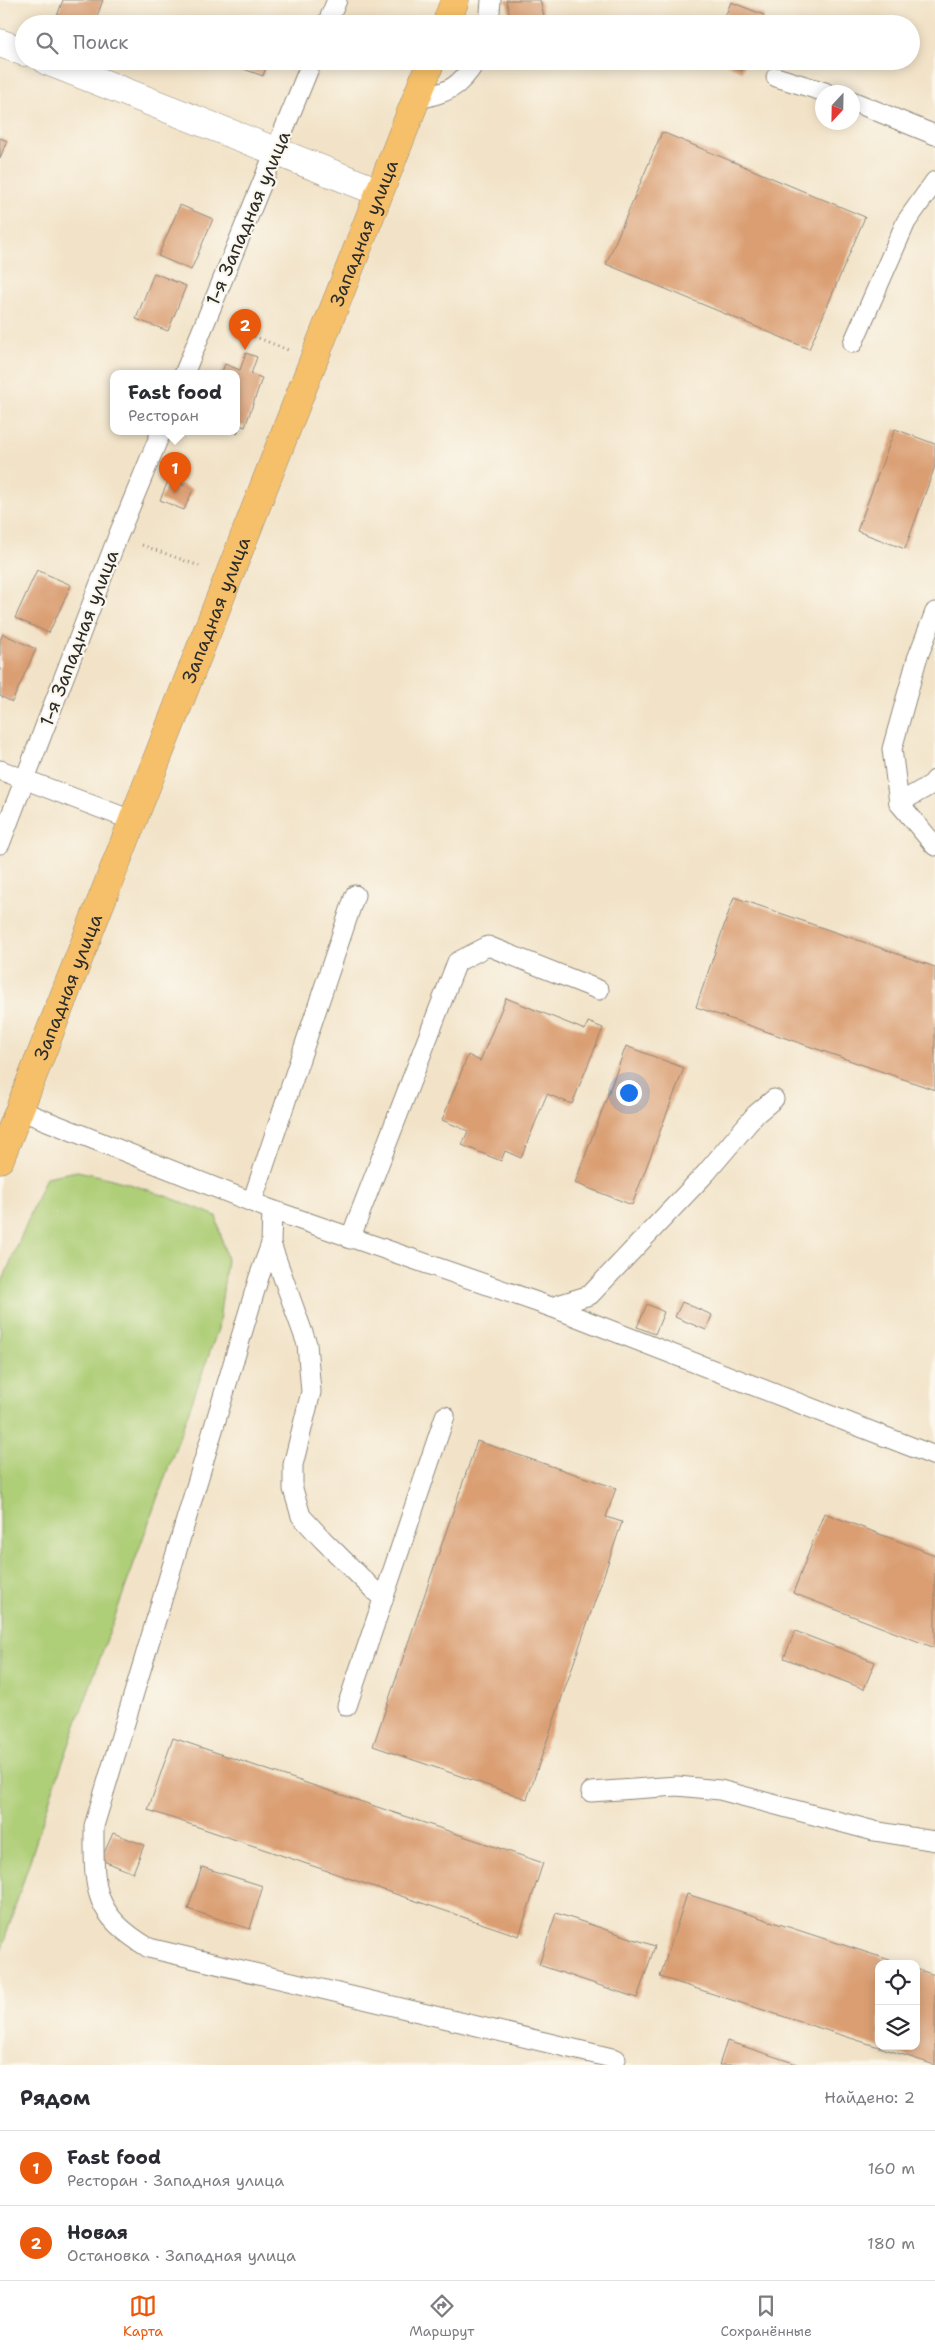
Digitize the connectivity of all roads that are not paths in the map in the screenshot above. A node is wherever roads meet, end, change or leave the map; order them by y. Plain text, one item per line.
1 (337, 0) edge
2 (455, 0) edge
3 (491, 0) edge
4 (331, 15) edge
5 (449, 15) edge
6 (490, 15) edge
7 (0, 43) edge
8 (15, 49) edge
9 (70, 70) edge
10 (308, 70) edge
11 (428, 70) edge
12 (470, 70) edge
13 (776, 77) dead end
14 (815, 89) edge
15 (416, 100) junction
16 (860, 104) edge
17 (935, 134) edge
18 (276, 152) junction
19 (935, 181) edge
20 (379, 192) junction
21 (853, 342) dead end
22 (186, 370) edge
23 (159, 435) edge
24 (935, 612) edge
25 (0, 770) edge
26 (24, 780) junction
27 (935, 780) edge
28 (899, 803) junction
29 (134, 821) junction
30 (0, 844) edge
31 (935, 846) edge
32 (355, 895) dead end
33 (599, 990) dead end
34 (774, 1098) dead end
35 (19, 1110) junction
36 (0, 1159) edge
37 (252, 1202) junction
38 (272, 1210) junction
39 (350, 1239) junction
40 (271, 1244) junction
41 (551, 1307) junction
42 (445, 1416) dead end
43 (935, 1456) edge
44 (382, 1598) junction
45 (347, 1706) dead end
46 (591, 1792) dead end
47 (935, 1842) edge
48 (616, 2059) dead end

1 - 4 lane
2 - 5 main road
3 - 6 lane
7 - 8 street
9 - 18 street
10 - 18 lane, 1-я Западная улица
11 - 15 main road, Западная улица
12 - 15 lane
13 - 14 lane
15 - 20 main road, Западная улица
16 - 17 lane
18 - 20 street
18 - 22 lane, 1-я Западная улица
19 - 21 lane
20 - 29 main road, Западная улица
23 - 26 lane, 1-я Западная улица
24 - 28 lane
25 - 26 lane
26 - 29 lane
26 - 30 lane, 1-я Западная улица
27 - 28 lane
28 - 31 lane
29 - 35 main road, Западная улица
32 - 37 lane
33 - 39 lane
34 - 41 lane
35 - 36 main road, Западная улица
35 - 37 lane
37 - 38 lane
38 - 39 lane
38 - 40 lane
39 - 41 lane
40 - 44 lane
40 - 48 lane
41 - 43 lane
42 - 44 lane
44 - 45 lane
46 - 47 lane

